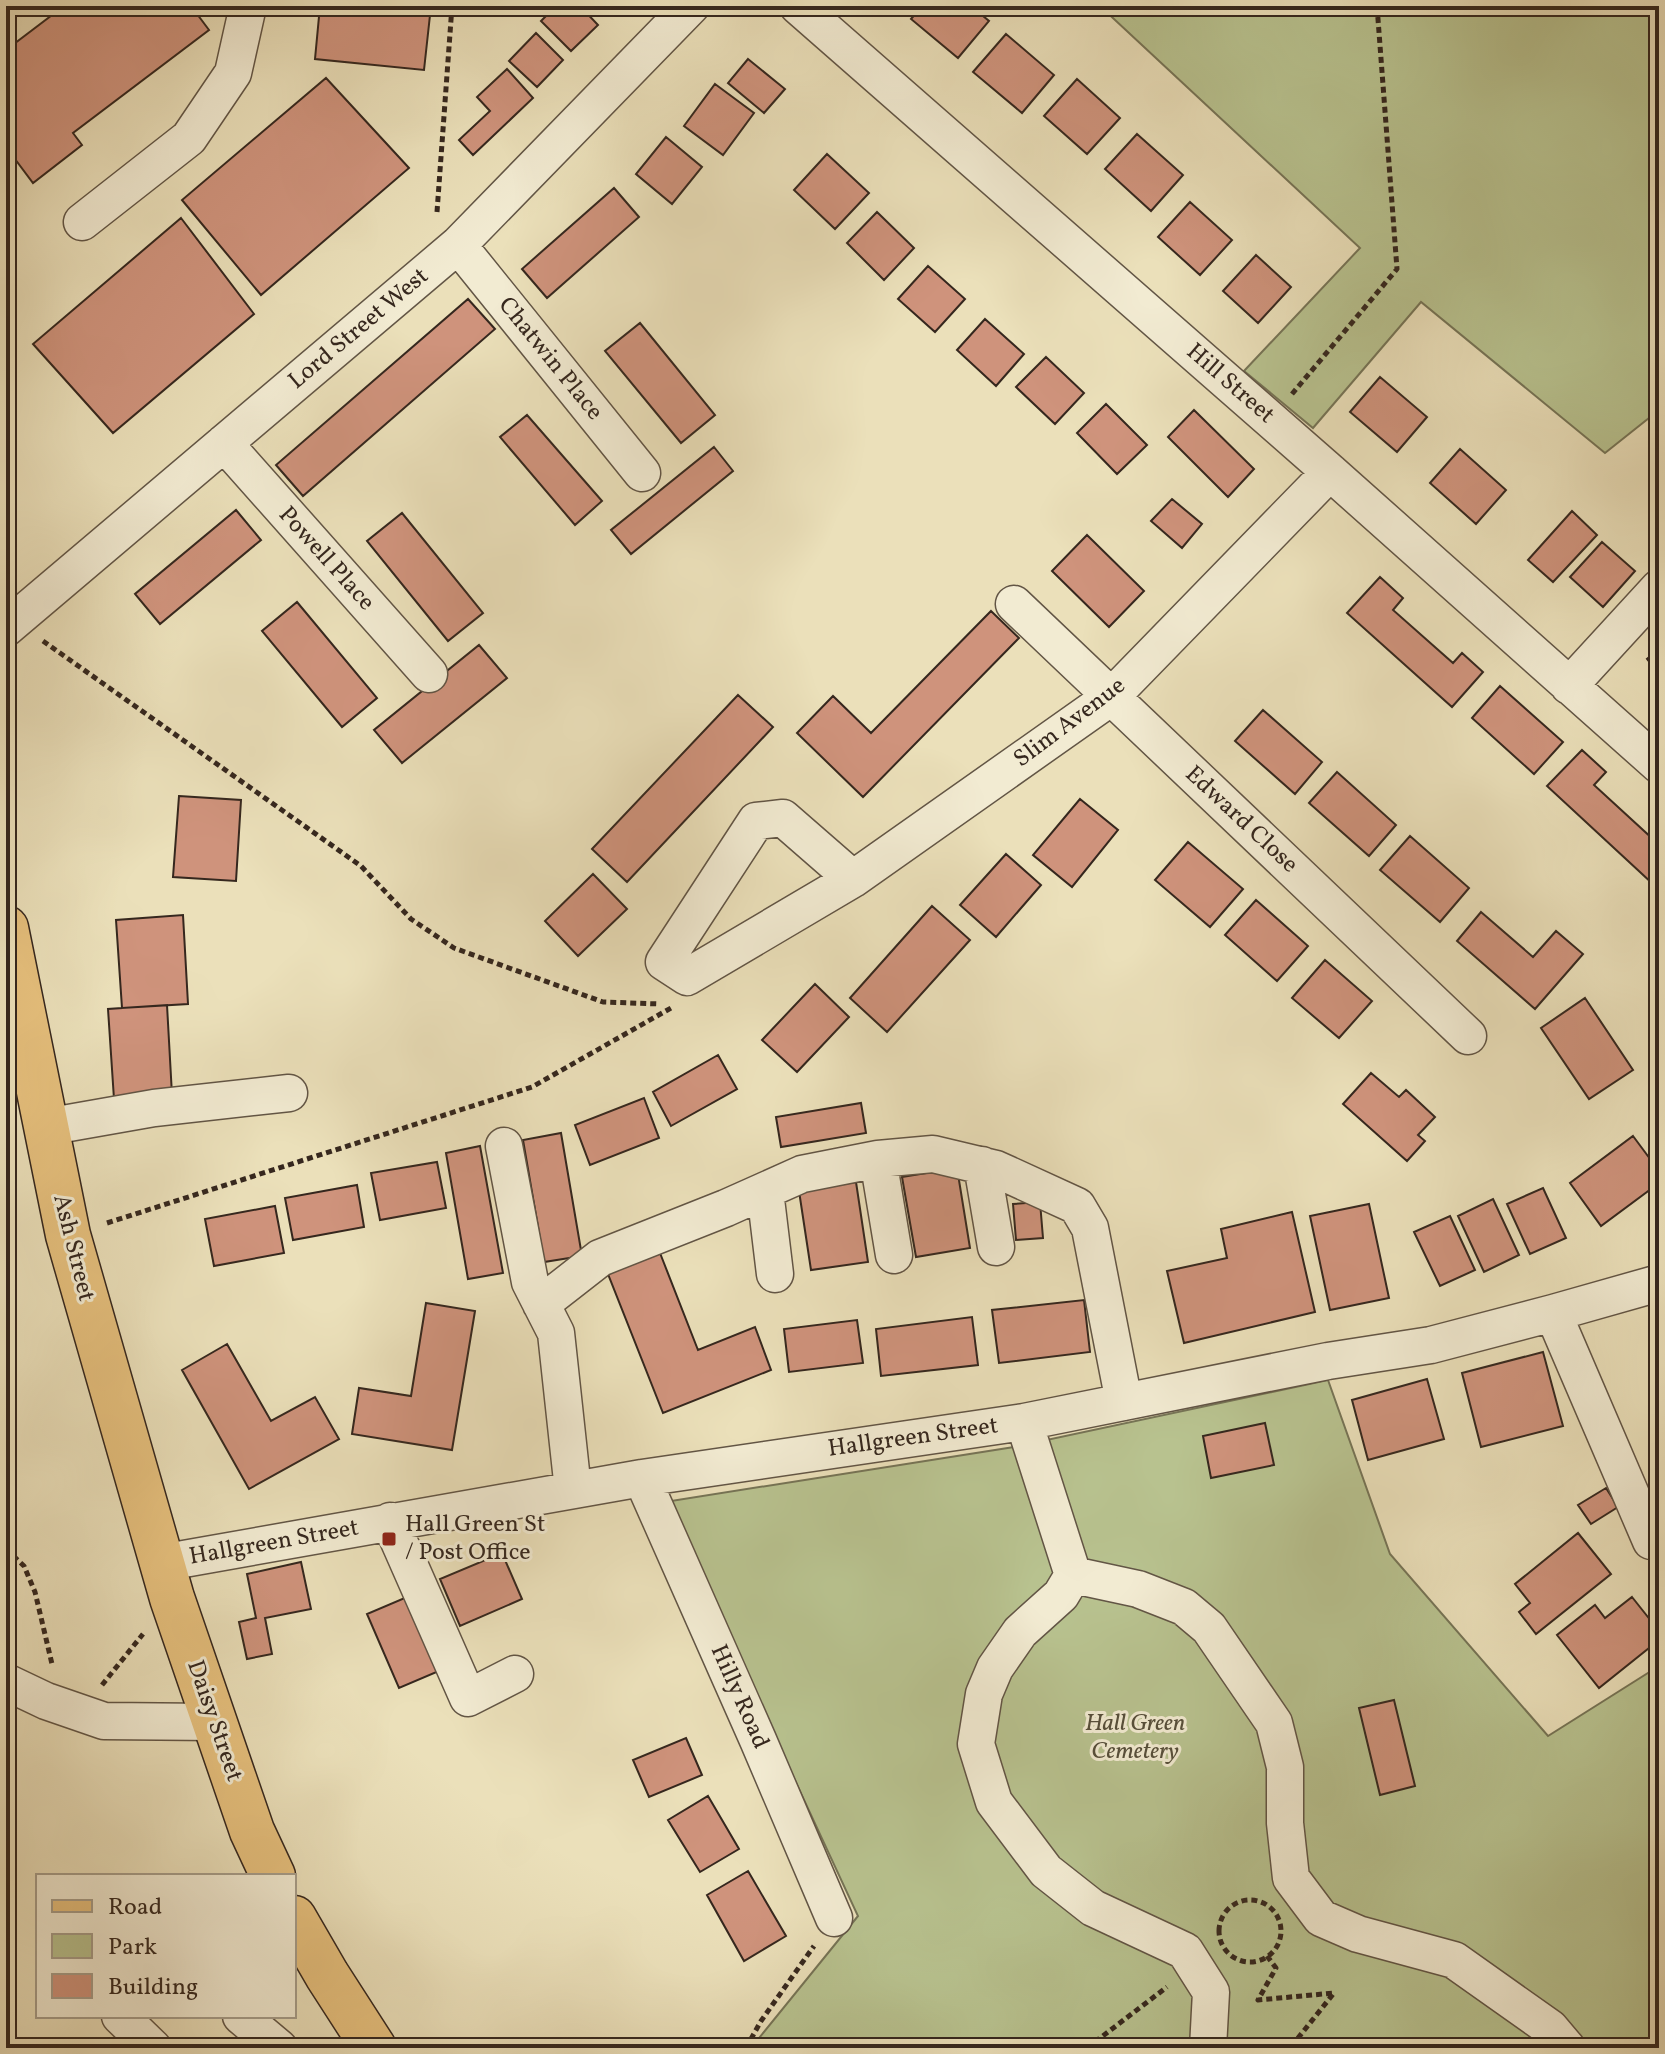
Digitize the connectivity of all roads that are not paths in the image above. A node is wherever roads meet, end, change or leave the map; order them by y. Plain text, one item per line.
1 (248, 6) edge
2 (691, 6) edge
3 (798, 6) edge
4 (82, 222) dead end
5 (445, 256) junction
6 (224, 443) junction
7 (1330, 472) junction
8 (642, 473) dead end
9 (1659, 588) edge
10 (1014, 604) dead end
11 (10, 625) edge
12 (429, 674) dead end
13 (1569, 686) junction
14 (1111, 697) junction
15 (1659, 765) edge
16 (853, 879) junction
17 (6, 928) edge
18 (1468, 1036) dead end
19 (19, 1063) edge
20 (289, 1093) dead end
21 (46, 1127) junction
22 (504, 1146) dead end
23 (878, 1159) junction
24 (982, 1165) junction
25 (765, 1191) junction
26 (996, 1247) dead end
27 (894, 1255) dead end
28 (775, 1274) dead end
29 (1659, 1283) edge
30 (541, 1304) junction
31 (1553, 1313) junction
32 (1124, 1402) junction
33 (1024, 1422) junction
34 (642, 1478) junction
35 (573, 1490) junction
36 (390, 1521) junction
37 (1651, 1541) dead end
38 (1073, 1575) junction
39 (166, 1581) junction
40 (515, 1674) dead end
41 (6, 1682) edge
42 (215, 1722) junction
43 (272, 1874) edge
44 (834, 1918) road end
45 (296, 1921) edge
46 (122, 2018) edge
47 (243, 2018) edge
48 (153, 2048) edge
49 (279, 2048) edge
50 (374, 2048) edge
51 (1208, 2048) edge
52 (1567, 2048) edge

1 - 4 street
2 - 5 street, Lord Street West
3 - 7 street, Hill Street
5 - 6 street, Lord Street West
5 - 8 street, Chatwin Place
6 - 11 street, Lord Street West
6 - 12 street, Powell Place
7 - 13 street, Hill Street
7 - 14 street, Slim Avenue
9 - 13 street
10 - 14 street, Edward Close
13 - 15 street, Hill Street
14 - 16 street, Slim Avenue
14 - 18 street, Edward Close
16 - 16 street, Slim Avenue
17 - 19 main road, Ash Street
19 - 21 main road, Ash Street
20 - 21 street
21 - 39 main road, Ash Street
22 - 30 street
23 - 24 street
23 - 25 street
23 - 27 street
24 - 26 street
24 - 32 street
25 - 28 street
25 - 30 street
29 - 31 street, Hallgreen Street
30 - 35 street
31 - 32 street, Hallgreen Street
31 - 37 street
32 - 33 street, Hallgreen Street
33 - 34 street, Hallgreen Street
33 - 38 street
34 - 35 street, Hallgreen Street
34 - 44 street, Hilly Road
35 - 36 street, Hallgreen Street
36 - 39 street, Hallgreen Street
36 - 40 street
38 - 51 street
38 - 52 street
39 - 42 main road, Daisy Street
41 - 42 street
42 - 43 main road, Daisy Street
45 - 50 main road
46 - 48 street
47 - 49 street

